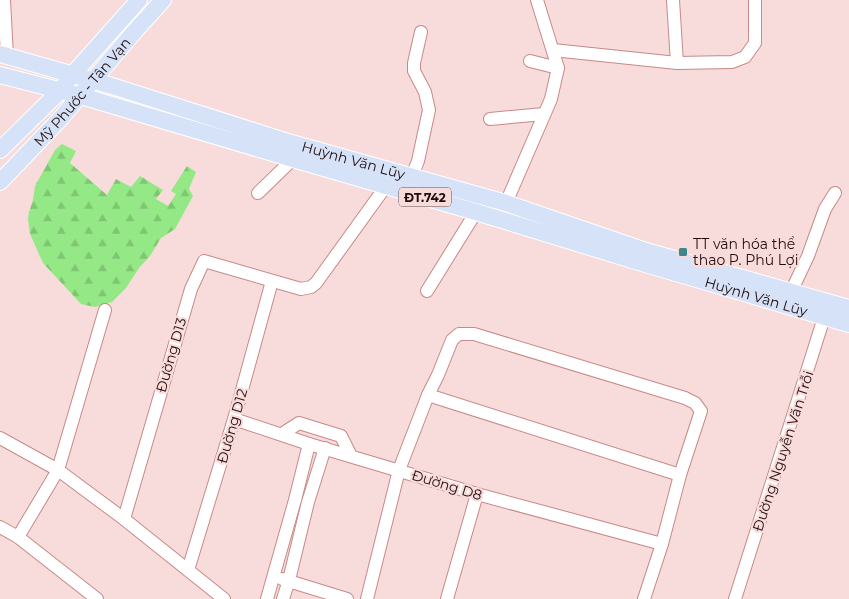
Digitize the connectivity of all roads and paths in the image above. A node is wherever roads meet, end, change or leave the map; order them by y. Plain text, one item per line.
1 (4, 0) edge
2 (139, 0) edge
3 (163, 0) edge
4 (538, 0) edge
5 (673, 0) edge
6 (755, 0) edge
7 (422, 32) dead end
8 (553, 50) junction
9 (4, 55) edge
10 (530, 61) dead end
11 (677, 63) junction
12 (558, 68) junction
13 (72, 74) junction
14 (0, 75) edge
15 (94, 81) junction
16 (60, 90) junction
17 (81, 96) junction
18 (544, 114) junction
19 (490, 119) dead end
20 (0, 150) edge
21 (293, 159) junction
22 (412, 176) junction
23 (0, 182) edge
24 (386, 186) junction
25 (258, 193) dead end
26 (835, 193) dead end
27 (506, 203) junction
28 (476, 212) junction
29 (272, 281) junction
30 (427, 291) dead end
31 (791, 292) junction
32 (849, 308) edge
33 (106, 310) dead end
34 (827, 310) junction
35 (849, 324) edge
36 (428, 395) junction
37 (234, 419) junction
38 (282, 434) junction
39 (0, 438) edge
40 (309, 444) junction
41 (325, 448) junction
42 (351, 456) junction
43 (58, 470) junction
44 (399, 470) junction
45 (680, 475) junction
46 (477, 494) junction
47 (295, 500) junction
48 (308, 502) junction
49 (124, 519) junction
50 (0, 527) edge
51 (18, 537) junction
52 (662, 544) junction
53 (188, 570) junction
54 (274, 577) junction
55 (289, 580) junction
56 (97, 599) edge
57 (224, 599) edge
58 (267, 599) edge
59 (283, 599) edge
60 (347, 599) edge
61 (367, 599) edge
62 (447, 599) edge
63 (644, 599) edge
64 (735, 599) edge

1 - 9 street
2 - 13 main road, Mỹ Phước - Tân Vạn
3 - 15 main road, Mỹ Phước - Tân Vạn
4 - 8 street
5 - 11 street
6 - 11 street
7 - 22 street
8 - 11 street
8 - 12 street
9 - 13 main road, Huỳnh Văn Lũy / ĐT.742
10 - 12 street
12 - 18 street
13 - 15 main road, Huỳnh Văn Lũy / ĐT.742
13 - 16 main road, Mỹ Phước - Tân Vạn
14 - 16 main road, Huỳnh Văn Lũy / ĐT.742
15 - 17 main road, Mỹ Phước - Tân Vạn
15 - 22 main road, Huỳnh Văn Lũy / ĐT.742
16 - 17 main road, Huỳnh Văn Lũy / ĐT.742
16 - 20 main road, Mỹ Phước - Tân Vạn
17 - 21 main road, Huỳnh Văn Lũy / ĐT.742
17 - 23 main road, Mỹ Phước - Tân Vạn
18 - 19 street
18 - 27 street
21 - 24 main road, Huỳnh Văn Lũy / ĐT.742
21 - 25 street
22 - 27 main road, Huỳnh Văn Lũy / ĐT.742
24 - 28 main road, Huỳnh Văn Lũy / ĐT.742
24 - 29 street
26 - 31 street
27 - 31 main road, Huỳnh Văn Lũy / ĐT.742
28 - 30 street
28 - 34 main road, Huỳnh Văn Lũy / ĐT.742
29 - 37 street, Đường D12
29 - 49 street, Đường D13
31 - 34 main road, Huỳnh Văn Lũy / ĐT.742
32 - 34 main road, Huỳnh Văn Lũy / ĐT.742
33 - 43 street
34 - 35 main road, Huỳnh Văn Lũy / ĐT.742
34 - 64 street, Đường Nguyễn Văn Trỗi
36 - 44 street
36 - 45 street
36 - 45 street
37 - 38 street, Đường D8
37 - 53 street, Đường D12
38 - 40 street, Đường D8
38 - 42 street
39 - 43 street
40 - 41 street, Đường D8
40 - 47 street
41 - 42 street, Đường D8
41 - 48 street
42 - 44 street, Đường D8
43 - 49 street
43 - 51 street
44 - 46 street, Đường D8
44 - 61 street
45 - 52 street
46 - 52 street, Đường D8
46 - 62 street
47 - 48 street
47 - 54 street
48 - 55 street
49 - 53 street
50 - 51 street
51 - 56 street
52 - 63 street
53 - 57 street
54 - 55 street
54 - 58 street
55 - 59 street
55 - 60 street

